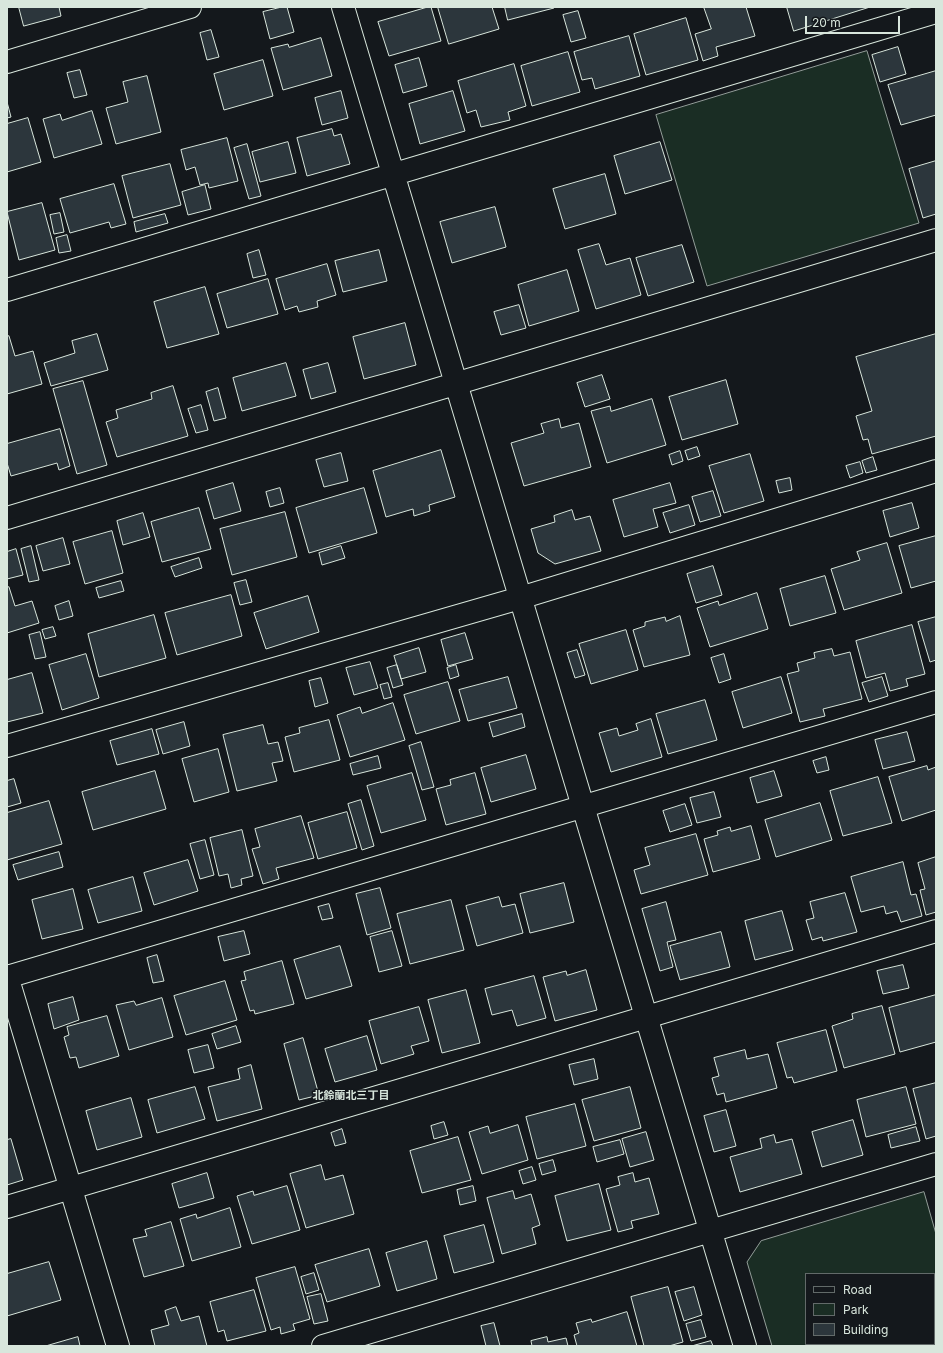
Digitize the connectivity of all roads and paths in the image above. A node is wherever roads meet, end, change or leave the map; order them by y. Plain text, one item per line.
1 (190, 7) edge
2 (343, 7) edge
3 (936, 12) edge
4 (7, 62) edge
5 (394, 174) junction
6 (936, 240) edge
7 (7, 290) edge
8 (456, 383) junction
9 (936, 471) edge
10 (7, 518) edge
11 (520, 598) junction
12 (936, 702) edge
13 (7, 746) edge
14 (583, 807) junction
15 (936, 931) edge
16 (7, 977) edge
17 (646, 1017) junction
18 (936, 1164) edge
19 (70, 1188) junction
20 (7, 1207) edge
21 (710, 1231) junction
22 (118, 1346) edge
23 (323, 1346) edge
24 (745, 1346) edge

1 - 4 street
2 - 5 street
3 - 5 street
5 - 7 street
5 - 8 street
6 - 8 street
8 - 10 street
8 - 11 street
9 - 11 street
11 - 13 street
11 - 14 street
12 - 14 street
14 - 16 street
14 - 17 street
15 - 17 street
16 - 19 street
17 - 19 street
17 - 21 street
18 - 21 street
19 - 20 street
19 - 22 street
21 - 23 street
21 - 24 street

